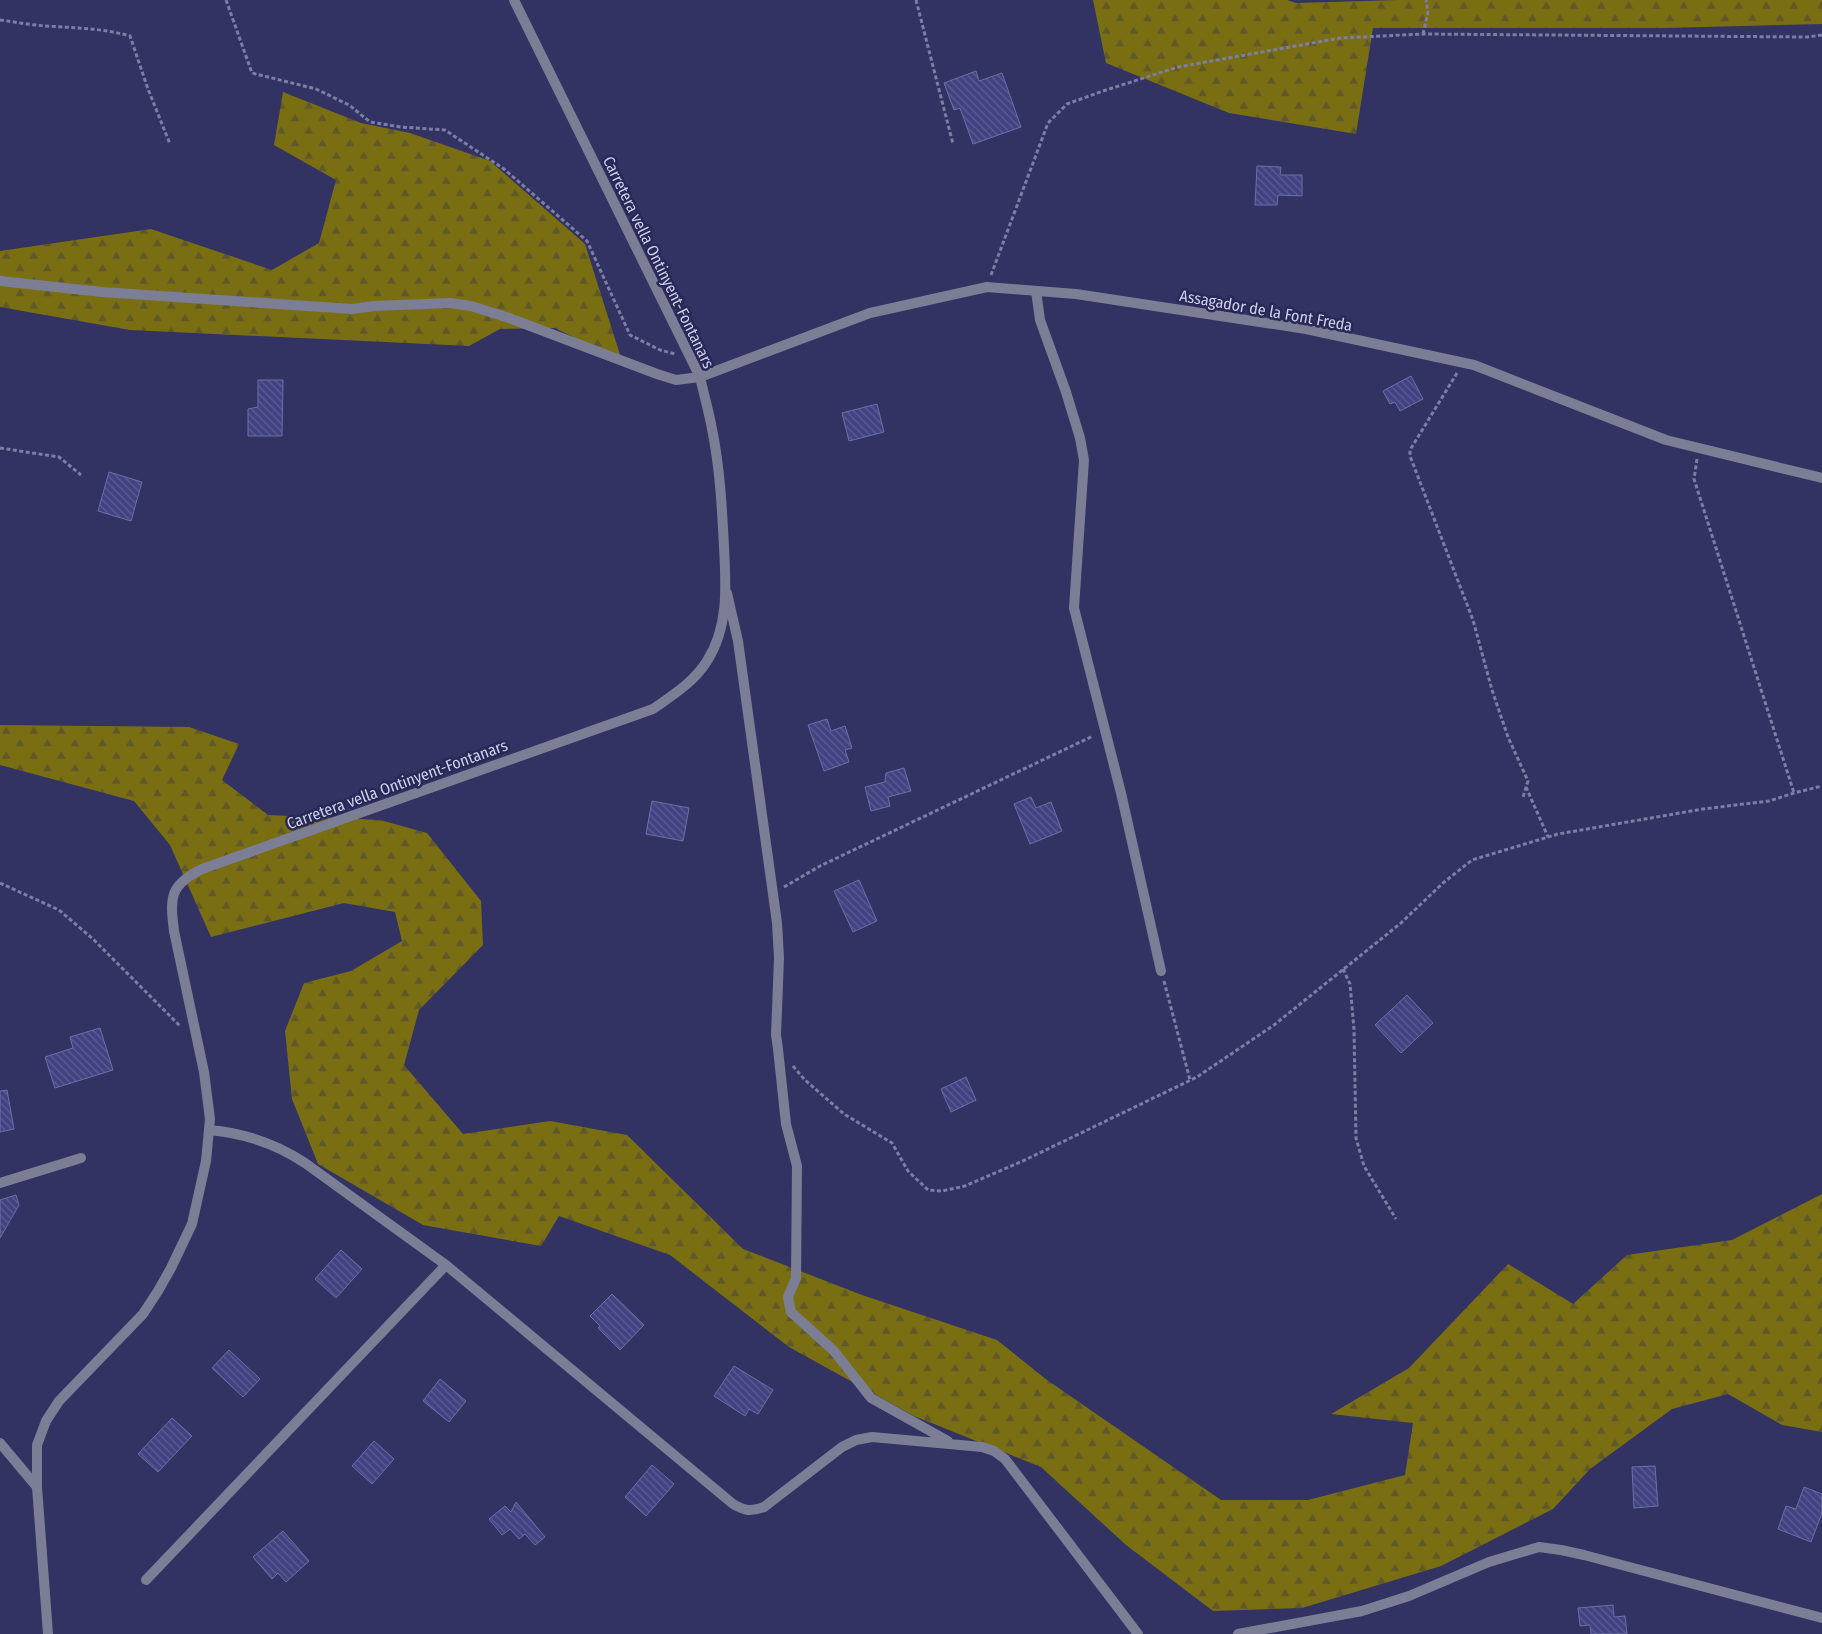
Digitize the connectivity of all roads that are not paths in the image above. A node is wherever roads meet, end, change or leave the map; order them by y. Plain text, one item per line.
1 (514, 0) edge
2 (0, 281) edge
3 (1036, 291) junction
4 (700, 377) junction
5 (1822, 478) edge
6 (726, 588) junction
7 (1161, 971) road end
8 (209, 1130) junction
9 (81, 1158) dead end
10 (0, 1183) edge
11 (446, 1265) junction
12 (0, 1443) edge
13 (953, 1444) junction
14 (37, 1487) junction
15 (146, 1580) dead end
16 (1822, 1618) edge
17 (48, 1634) edge
18 (1138, 1634) edge
19 (1238, 1634) edge

1 - 4 street, Carretera vella Ontinyent-Fontanars
2 - 4 street, Assagador de la Font Freda
3 - 4 street, Assagador de la Font Freda
3 - 5 street, Assagador de la Font Freda
3 - 7 street
4 - 6 street, Carretera vella Ontinyent-Fontanars
6 - 8 street, Carretera vella Ontinyent-Fontanars
6 - 13 street
8 - 11 street
8 - 14 street, Carretera vella Ontinyent-Fontanars
9 - 10 street
11 - 13 street
11 - 15 street
12 - 14 street
13 - 18 street
14 - 17 street, Carretera vella Ontinyent-Fontanars
16 - 19 street

